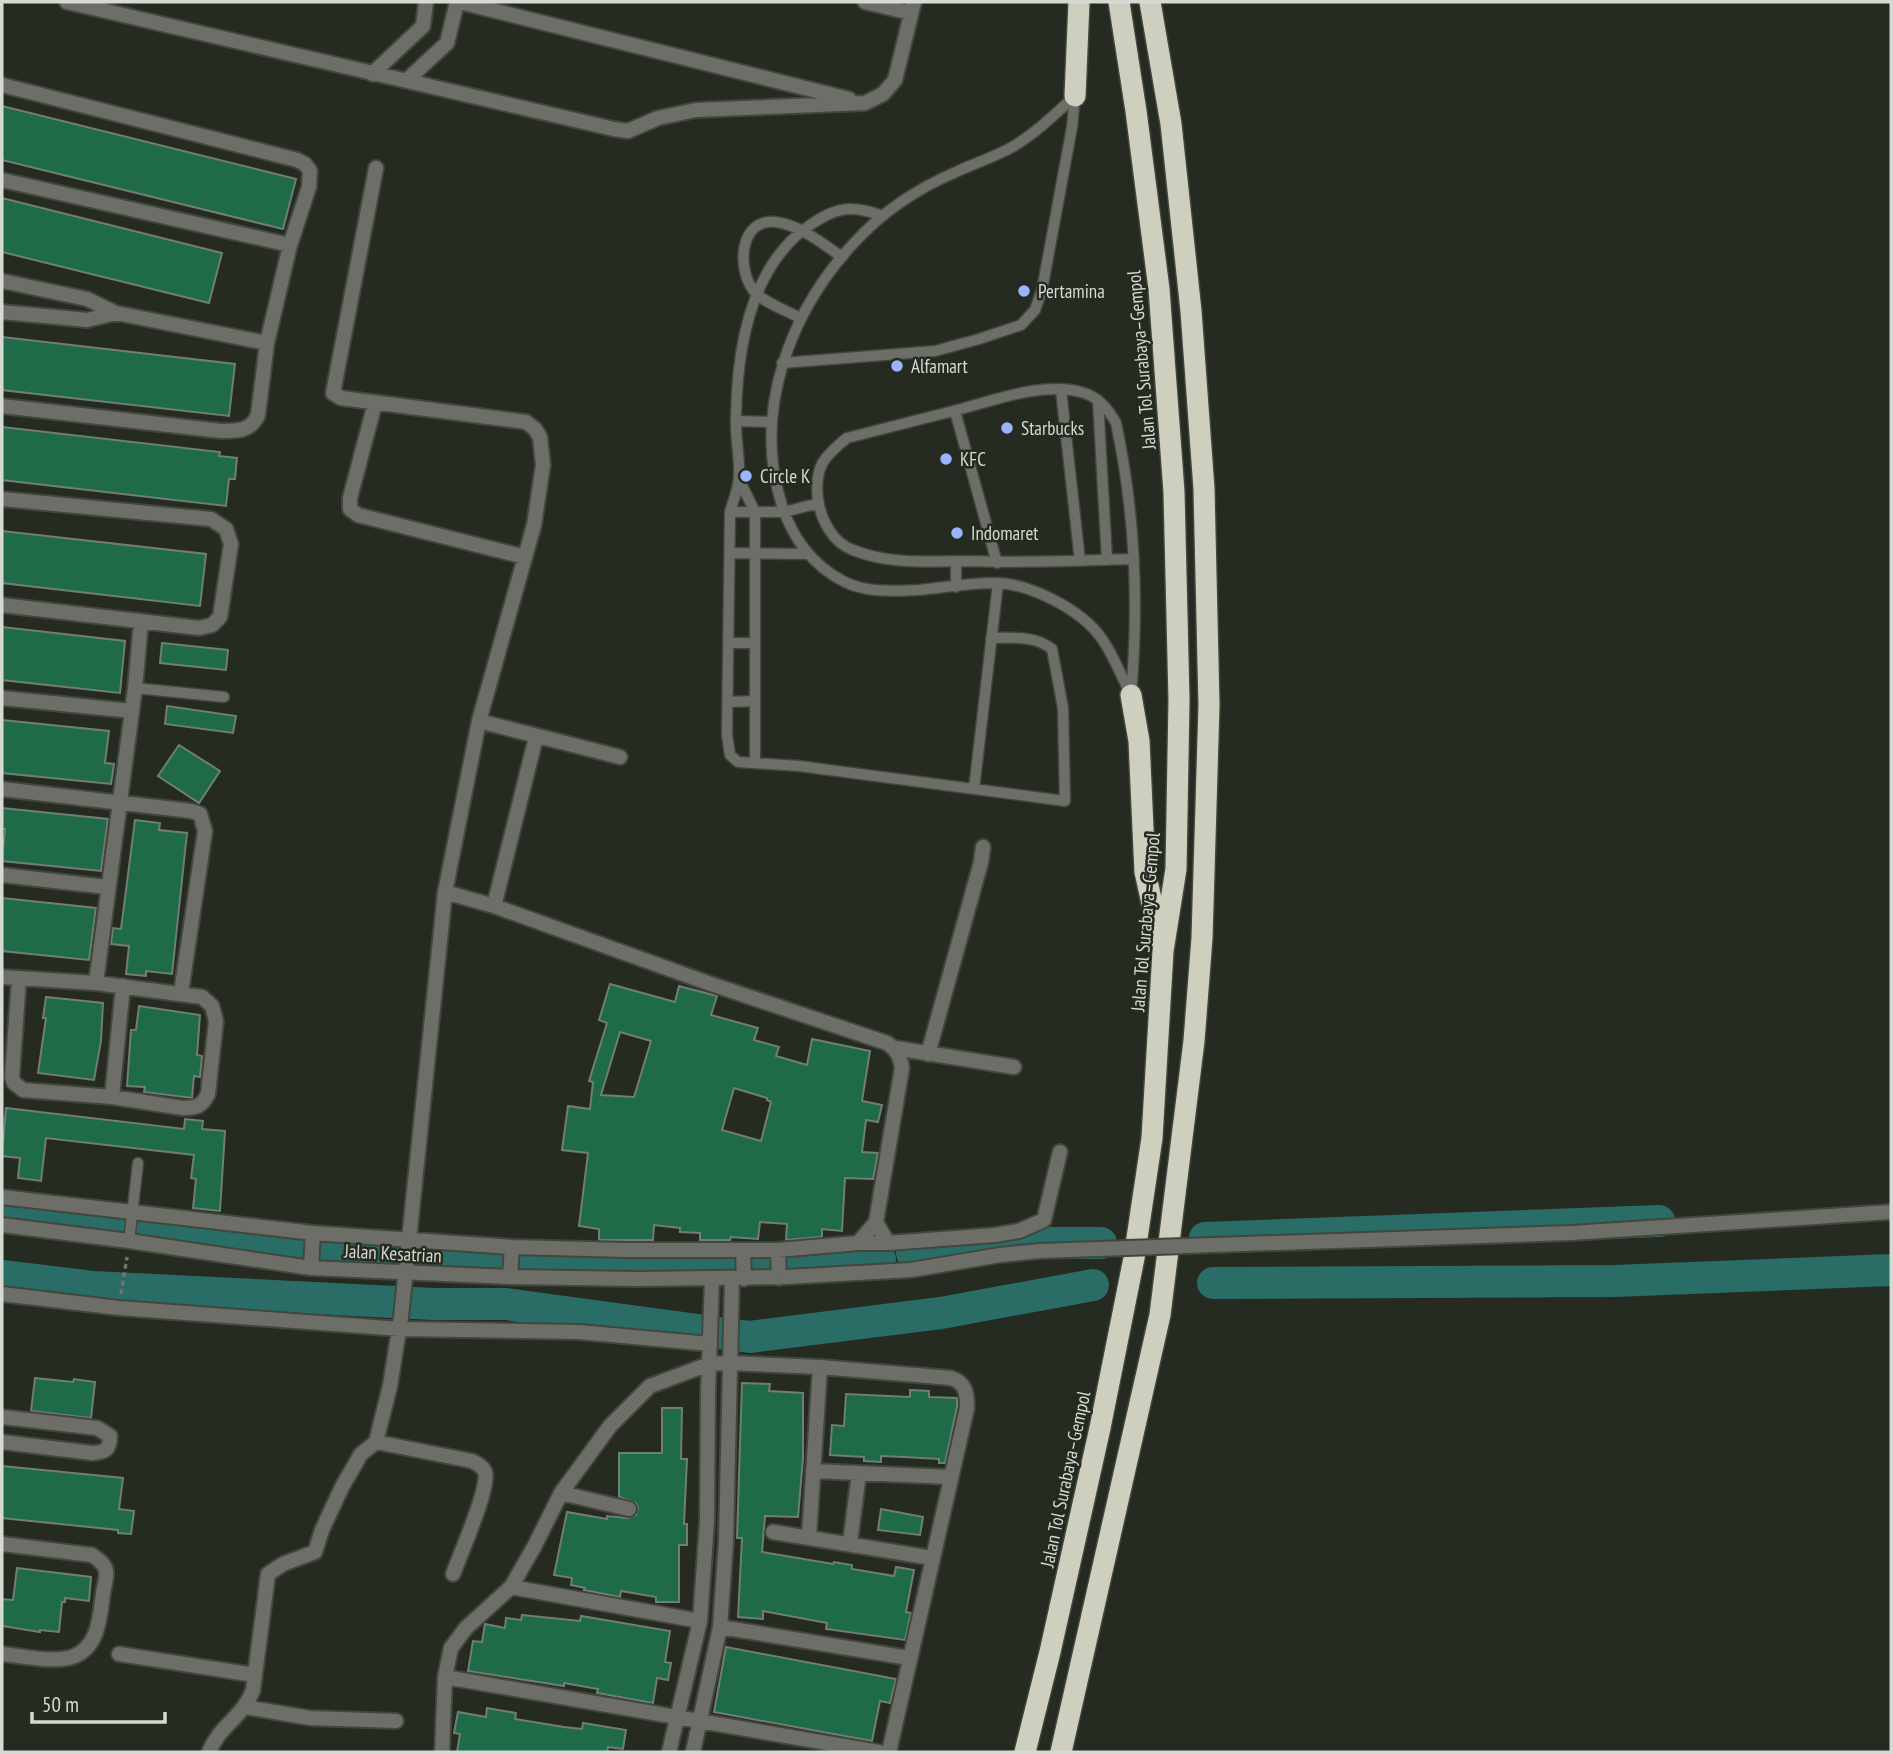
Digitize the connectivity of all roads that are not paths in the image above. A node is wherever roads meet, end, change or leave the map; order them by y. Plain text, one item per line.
1 (67, 2) edge
2 (426, 2) edge
3 (458, 2) edge
4 (865, 2) edge
5 (1079, 2) edge
6 (1119, 2) edge
7 (1150, 2) edge
8 (913, 8) edge
9 (372, 74) junction
10 (407, 80) junction
11 (2, 85) edge
12 (1075, 96) junction
13 (865, 103) junction
14 (376, 168) dead end
15 (2, 180) edge
16 (880, 215) junction
17 (801, 231) junction
18 (290, 245) junction
19 (842, 257) junction
20 (2, 281) edge
21 (757, 294) junction
22 (2, 312) edge
23 (116, 313) junction
24 (800, 318) junction
25 (267, 343) junction
26 (782, 363) junction
27 (1061, 390) junction
28 (1098, 400) junction
29 (375, 403) junction
30 (2, 406) edge
31 (956, 411) junction
32 (736, 421) junction
33 (771, 422) junction
34 (739, 479) junction
35 (2, 499) edge
36 (819, 503) junction
37 (730, 512) junction
38 (755, 512) junction
39 (784, 512) junction
40 (755, 552) junction
41 (730, 553) junction
42 (809, 554) junction
43 (525, 557) junction
44 (1133, 559) junction
45 (1107, 560) junction
46 (956, 561) junction
47 (1080, 561) junction
48 (997, 563) junction
49 (998, 583) junction
50 (956, 587) junction
51 (2, 606) edge
52 (141, 622) junction
53 (991, 638) junction
54 (729, 643) junction
55 (755, 643) junction
56 (135, 688) junction
57 (1131, 695) junction
58 (224, 697) dead end
59 (2, 698) edge
60 (755, 701) junction
61 (728, 702) junction
62 (132, 712) junction
63 (479, 721) junction
64 (536, 737) junction
65 (620, 757) dead end
66 (755, 763) junction
67 (2, 789) edge
68 (974, 789) junction
69 (119, 803) junction
70 (983, 847) dead end
71 (2, 875) edge
72 (107, 887) junction
73 (445, 892) junction
74 (494, 906) junction
75 (1163, 951) junction
76 (2, 977) edge
77 (19, 979) junction
78 (96, 983) junction
79 (122, 986) junction
80 (181, 993) junction
81 (895, 1048) junction
82 (928, 1054) junction
83 (1014, 1067) dead end
84 (111, 1097) junction
85 (1060, 1152) dead end
86 (138, 1163) dead end
87 (2, 1197) edge
88 (1891, 1212) edge
89 (131, 1213) junction
90 (876, 1222) junction
91 (2, 1225) edge
92 (129, 1239) junction
93 (313, 1241) junction
94 (858, 1243) junction
95 (888, 1243) junction
96 (778, 1252) junction
97 (743, 1253) junction
98 (512, 1260) junction
99 (407, 1261) junction
100 (311, 1268) junction
101 (781, 1277) junction
102 (738, 1279) junction
103 (712, 1282) junction
104 (2, 1294) edge
105 (400, 1323) junction
106 (710, 1341) junction
107 (729, 1363) junction
108 (709, 1364) junction
109 (820, 1367) junction
110 (2, 1417) edge
111 (2, 1442) edge
112 (376, 1442) junction
113 (813, 1471) junction
114 (859, 1473) junction
115 (950, 1478) junction
116 (561, 1493) junction
117 (629, 1509) dead end
118 (773, 1532) dead end
119 (809, 1536) junction
120 (850, 1543) junction
121 (2, 1544) edge
122 (932, 1558) junction
123 (453, 1574) dead end
124 (511, 1587) junction
125 (721, 1611) junction
126 (699, 1622) junction
127 (719, 1633) junction
128 (2, 1654) edge
129 (119, 1654) dead end
130 (908, 1658) junction
131 (255, 1675) junction
132 (445, 1677) junction
133 (245, 1707) junction
134 (678, 1719) junction
135 (396, 1721) dead end
136 (700, 1723) junction
137 (209, 1752) edge
138 (442, 1752) edge
139 (669, 1752) edge
140 (693, 1752) edge
141 (879, 1752) edge
142 (888, 1752) edge
143 (1025, 1752) edge
144 (1061, 1752) edge

1 - 9 street
2 - 9 street
3 - 10 street
3 - 13 street
4 - 8 street
5 - 12 highway
6 - 75 highway, Jalan Tol Surabaya–Gempol
7 - 144 highway
8 - 13 street
9 - 10 street
10 - 13 street
11 - 18 street
12 - 16 lane
12 - 26 lane
14 - 29 street
15 - 18 street
16 - 17 lane
16 - 19 lane
17 - 19 lane
17 - 21 lane
17 - 21 lane
18 - 25 street
19 - 24 lane
20 - 23 street
21 - 24 lane
21 - 32 lane
22 - 23 street
23 - 25 street
24 - 26 lane
25 - 30 street
26 - 33 lane
27 - 28 lane
27 - 31 lane
27 - 47 lane
28 - 44 lane
28 - 45 lane
29 - 43 street
29 - 43 street
31 - 36 lane
31 - 48 lane
32 - 33 lane
32 - 34 lane
33 - 39 lane
34 - 37 lane
34 - 38 lane
35 - 52 street
36 - 39 lane
36 - 46 lane
37 - 38 lane
37 - 41 lane
38 - 39 lane
38 - 40 lane
39 - 42 lane
40 - 41 lane
40 - 42 lane
40 - 55 lane
41 - 54 lane
42 - 50 lane
43 - 63 street
44 - 45 lane
44 - 57 lane
45 - 47 lane
46 - 48 lane
46 - 50 lane
47 - 48 lane
49 - 50 lane
49 - 53 lane
49 - 57 lane
51 - 52 street
52 - 56 street
53 - 68 lane
53 - 68 lane
54 - 55 lane
54 - 61 lane
55 - 60 lane
56 - 58 lane
56 - 62 street
57 - 75 highway
59 - 62 street
60 - 61 lane
60 - 66 lane
61 - 66 lane
62 - 69 street
63 - 64 street
63 - 73 street
64 - 65 street
64 - 74 street
66 - 68 lane
67 - 69 street
69 - 72 street
69 - 80 street
70 - 82 street
71 - 72 street
72 - 78 street
73 - 74 street
73 - 99 street
74 - 81 street
75 - 143 highway, Jalan Tol Surabaya–Gempol
76 - 77 street
77 - 78 street
77 - 84 street
78 - 79 street
79 - 80 street
79 - 84 street
80 - 84 street
81 - 82 street
81 - 90 street
82 - 83 street
85 - 95 street
86 - 89 lane
87 - 89 street
88 - 101 street, Jalan Kesatrian, bridge
89 - 92 lane
89 - 93 street
90 - 94 street
90 - 95 street
91 - 92 street, Jalan Kesatrian
92 - 100 street, Jalan Kesatrian
93 - 99 street
93 - 100 street
94 - 95 street
94 - 96 street
96 - 97 street
96 - 101 street
97 - 98 street
97 - 102 street
98 - 99 street, Jalan Kesatrian
98 - 99 street
98 - 103 street, Jalan Kesatrian
99 - 100 street, Jalan Kesatrian
99 - 105 street
101 - 102 street, Jalan Kesatrian
102 - 103 street, Jalan Kesatrian
102 - 107 street
103 - 106 street
104 - 105 street
105 - 106 street
105 - 112 street
106 - 108 street
107 - 108 street
107 - 109 street
107 - 125 street
108 - 116 street
108 - 126 street
109 - 113 street
109 - 115 street
110 - 111 street
112 - 123 street
112 - 131 street
113 - 114 street
113 - 119 street
114 - 115 street
114 - 120 street
115 - 122 street
116 - 117 street
116 - 124 street
118 - 119 street
119 - 120 street
120 - 122 street
121 - 128 street
122 - 130 street
124 - 126 street
124 - 132 street
125 - 126 street
125 - 127 street
126 - 127 street
126 - 134 street
127 - 130 street
127 - 136 street
129 - 131 street
130 - 142 street
131 - 133 street
132 - 134 street
132 - 138 street
133 - 135 street
133 - 137 street
134 - 136 street
134 - 139 street
136 - 140 street
136 - 141 street

